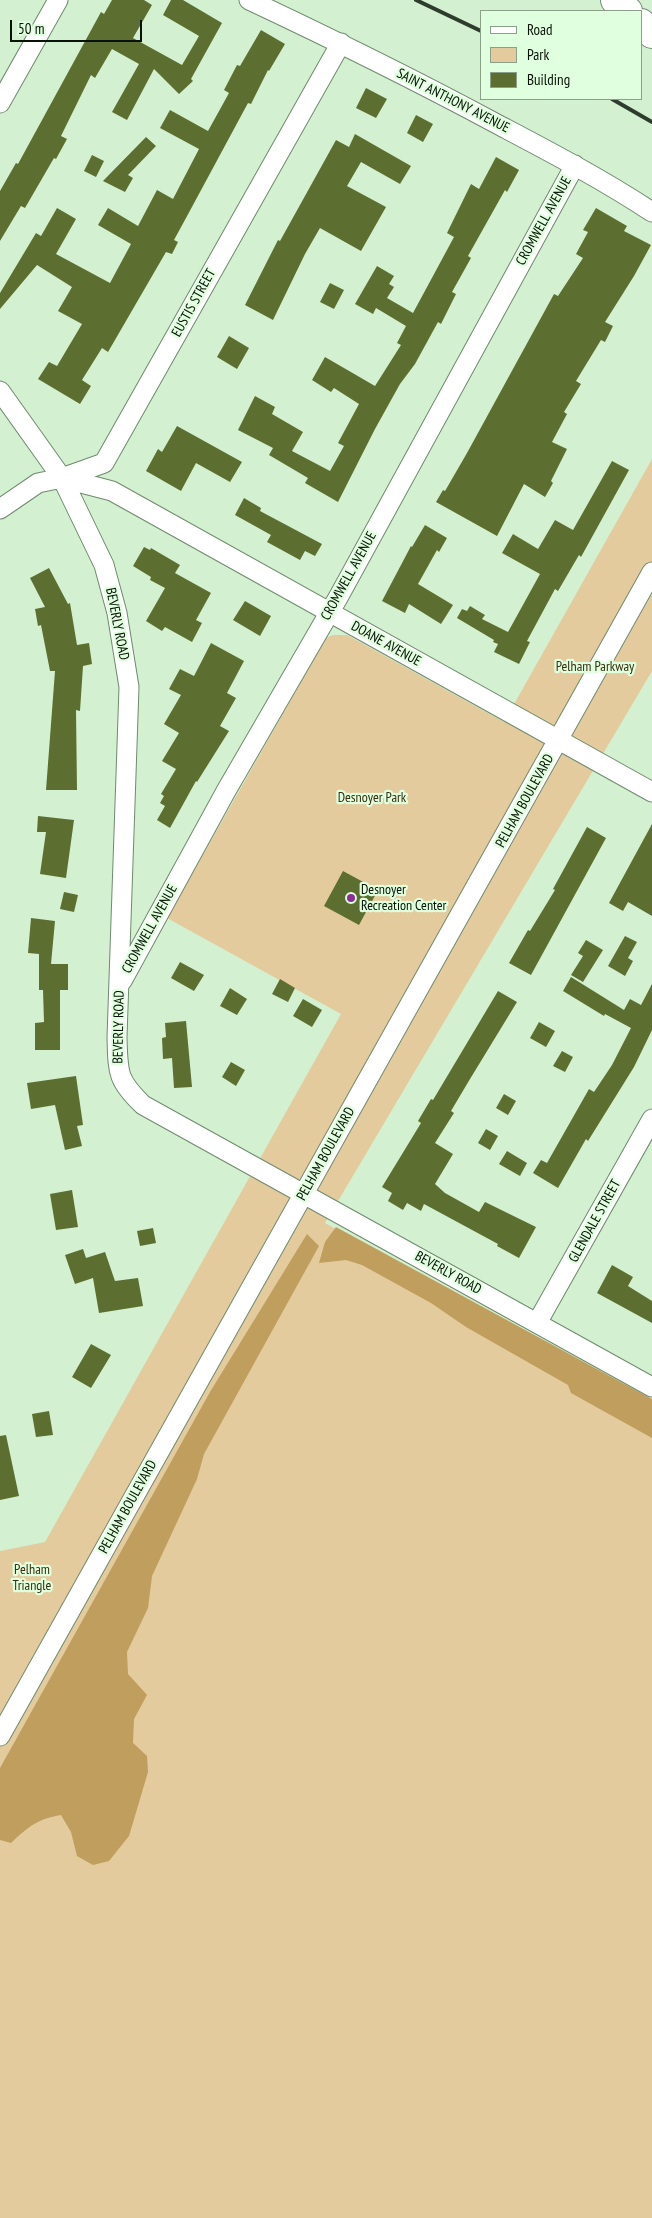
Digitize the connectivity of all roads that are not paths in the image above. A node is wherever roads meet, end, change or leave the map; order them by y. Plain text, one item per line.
1 (58, 0) edge
2 (249, 0) edge
3 (615, 0) edge
4 (627, 10) edge
5 (642, 24) edge
6 (652, 34) edge
7 (341, 43) junction
8 (0, 103) edge
9 (575, 165) junction
10 (652, 212) edge
11 (0, 392) edge
12 (62, 478) junction
13 (0, 509) edge
14 (652, 572) edge
15 (330, 612) junction
16 (559, 740) junction
17 (652, 792) edge
18 (119, 985) junction
19 (652, 1118) edge
20 (303, 1194) junction
21 (537, 1323) junction
22 (652, 1387) edge
23 (0, 1736) edge

1 - 8 street
2 - 7 street, SAINT ANTHONY AVENUE
3 - 4 highway
5 - 6 highway
7 - 9 street, SAINT ANTHONY AVENUE
7 - 12 street, EUSTIS STREET
9 - 10 street, SAINT ANTHONY AVENUE
9 - 15 street, CROMWELL AVENUE
11 - 12 street, BEVERLY ROAD
12 - 13 street, EUSTIS STREET
12 - 15 street, DOANE AVENUE
12 - 18 street, BEVERLY ROAD
14 - 16 street, PELHAM BOULEVARD
15 - 16 street, DOANE AVENUE
15 - 18 street, CROMWELL AVENUE
16 - 17 street, DOANE AVENUE
16 - 20 street, PELHAM BOULEVARD
18 - 20 street, BEVERLY ROAD
19 - 21 street, GLENDALE STREET
20 - 21 street, BEVERLY ROAD
20 - 23 street, PELHAM BOULEVARD
21 - 22 street, BEVERLY ROAD

